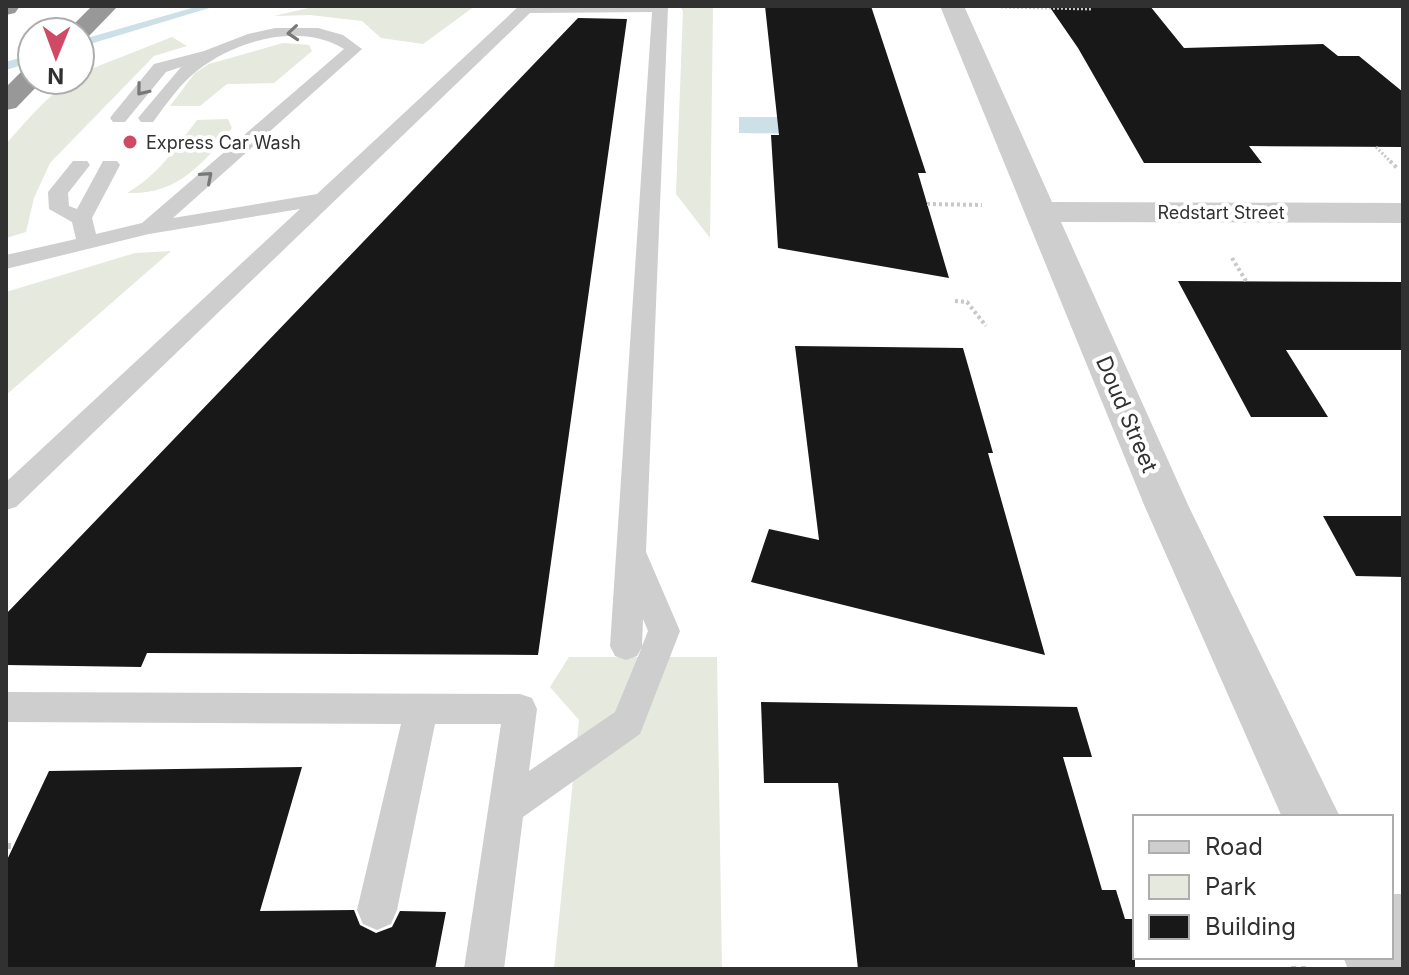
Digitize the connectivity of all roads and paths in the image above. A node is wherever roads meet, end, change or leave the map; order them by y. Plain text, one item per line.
1 (952, 6) edge
2 (1092, 9) dead end
3 (220, 48) junction
4 (119, 118) dead end
5 (147, 118) dead end
6 (1376, 147) dead end
7 (80, 165) dead end
8 (110, 165) dead end
9 (1403, 173) edge
10 (323, 199) junction
11 (1039, 212) junction
12 (1403, 213) edge
13 (81, 218) junction
14 (149, 228) junction
15 (88, 242) junction
16 (6, 262) edge
17 (955, 301) dead end
18 (986, 326) dead end
19 (6, 499) edge
20 (632, 551) junction
21 (626, 646) dead end
22 (6, 707) edge
23 (421, 709) junction
24 (507, 807) junction
25 (1310, 815) edge
26 (377, 910) dead end
27 (484, 969) edge

1 - 2 path
1 - 11 street, Doud Street
3 -> 4 lane
3 - 5 lane
14 -> 3 lane
6 - 9 path
7 - 13 lane
8 - 13 lane
10 - 14 lane
10 - 19 lane
10 - 20 lane
11 - 12 street, Redstart Street
11 - 25 street, Doud Street
13 - 15 lane
14 - 15 lane
15 - 16 lane
17 - 18 path
20 - 21 lane
20 - 24 lane
22 - 23 lane
23 - 24 lane
23 - 26 lane
24 - 27 lane

